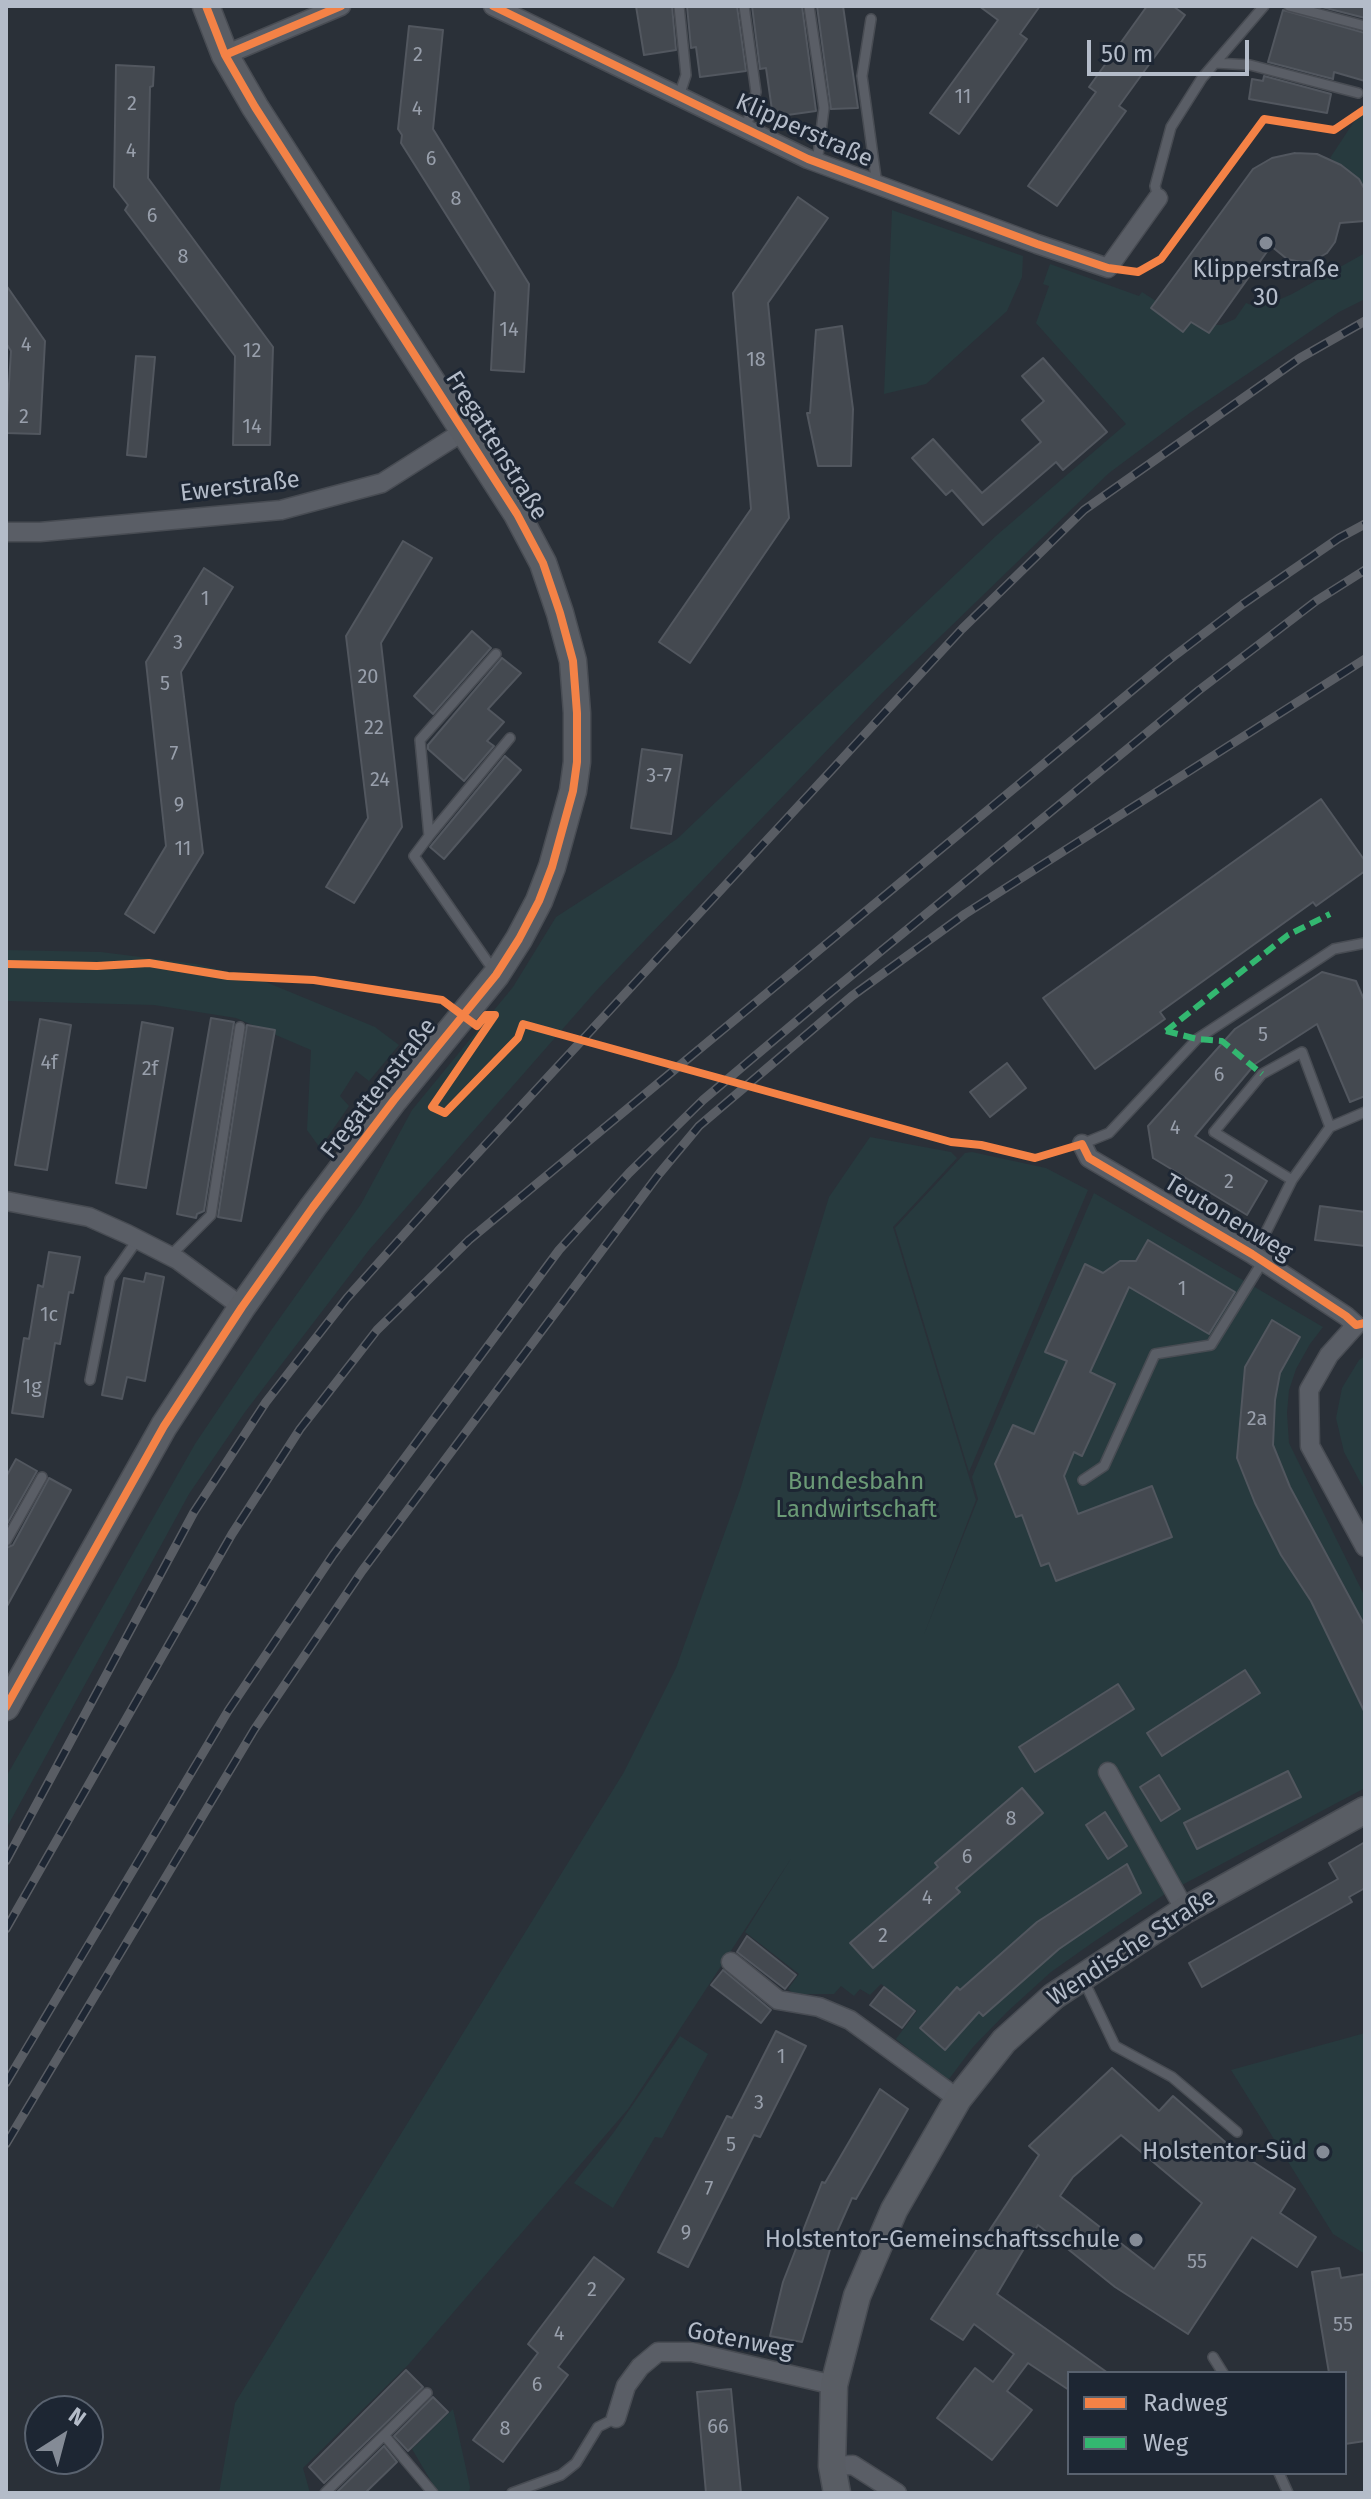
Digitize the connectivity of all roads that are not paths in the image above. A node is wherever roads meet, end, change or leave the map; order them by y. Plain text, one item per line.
1 (206, 6) edge
2 (341, 6) edge
3 (493, 6) edge
4 (679, 6) edge
5 (744, 6) edge
6 (809, 6) edge
7 (1264, 6) edge
8 (1289, 6) edge
9 (871, 19) dead end
10 (1365, 26) edge
11 (225, 55) junction
12 (1215, 63) junction
13 (1358, 93) dead end
14 (679, 96) junction
15 (745, 129) junction
16 (817, 163) junction
17 (877, 185) junction
18 (1158, 198) joint
19 (464, 431) junction
20 (6, 532) edge
21 (496, 654) dead end
22 (510, 738) dead end
23 (429, 836) junction
24 (1365, 943) edge
25 (496, 975) junction
26 (240, 1027) dead end
27 (1365, 1112) edge
28 (1330, 1127) junction
29 (1082, 1144) joint
30 (1292, 1180) junction
31 (6, 1201) edge
32 (138, 1239) junction
33 (170, 1256) junction
34 (1257, 1258) junction
35 (242, 1307) junction
36 (1360, 1324) edge
37 (90, 1380) dead end
38 (42, 1477) dead end
39 (1083, 1480) dead end
40 (6, 1541) edge
41 (1365, 1547) edge
42 (6, 1707) edge
43 (1108, 1772) dead end
44 (1365, 1810) edge
45 (1185, 1910) junction
46 (731, 1962) dead end
47 (1083, 1977) junction
48 (958, 2099) junction
49 (1237, 2132) dead end
50 (1213, 2357) dead end
51 (1222, 2371) edge
52 (834, 2385) junction
53 (427, 2393) dead end
54 (616, 2418) joint
55 (384, 2435) junction
56 (832, 2466) junction
57 (325, 2493) edge
58 (433, 2493) edge
59 (512, 2493) edge
60 (837, 2493) edge
61 (897, 2493) edge

1 - 11 street, Fregattenstraße
2 - 11 street
3 - 14 street, Klipperstraße
4 - 14 lane
5 - 15 lane
6 - 16 lane
7 - 12 lane
8 - 10 lane
9 - 17 lane
11 - 19 street, Fregattenstraße
12 - 13 lane
12 - 18 lane
14 - 15 street, Klipperstraße
15 - 16 street, Klipperstraße
16 - 17 street, Klipperstraße
17 - 18 street, Klipperstraße
19 - 20 street, Ewerstraße
19 - 25 street, Fregattenstraße
21 - 23 lane
22 - 23 lane
23 - 25 lane
24 - 29 lane
25 - 35 street, Fregattenstraße
26 - 33 lane
27 - 28 lane
28 - 30 lane
28 - 30 lane
29 - 34 street, Teutonenweg
30 - 34 lane
31 - 32 street
32 - 33 street
32 - 37 lane
33 - 35 street
34 - 36 street, Teutonenweg
34 - 39 lane
35 - 42 street, Fregattenstraße
36 - 41 street
38 - 40 lane
43 - 45 street
44 - 45 street, Wendische Straße
45 - 47 street, Wendische Straße
46 - 48 street
47 - 48 street, Wendische Straße
47 - 49 lane
48 - 52 street, Wendische Straße
50 - 51 lane
52 - 54 street, Gotenweg
52 - 56 street, Wendische Straße
53 - 55 lane
54 - 59 lane, Gotenweg
55 - 57 lane
55 - 58 lane
56 - 60 street, Wendische Straße
56 - 61 street

